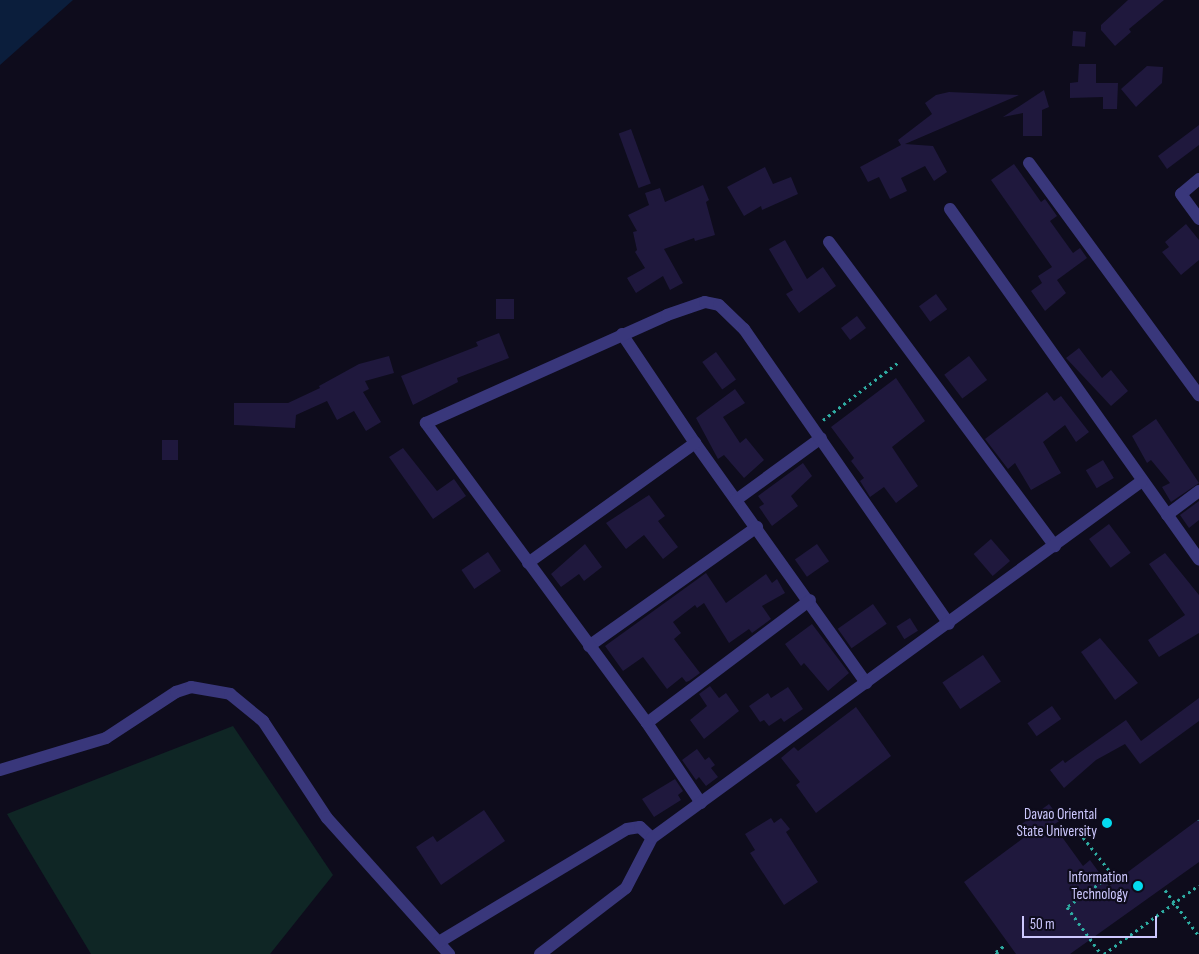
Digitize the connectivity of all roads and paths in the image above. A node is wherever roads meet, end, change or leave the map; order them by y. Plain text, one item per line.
1 (1029, 163) dead end
2 (1199, 180) edge
3 (950, 209) dead end
4 (1199, 219) edge
5 (829, 242) dead end
6 (622, 334) junction
7 (912, 352) junction
8 (1199, 395) edge
9 (818, 433) junction
10 (695, 443) junction
11 (1142, 481) junction
12 (1199, 491) edge
13 (736, 500) junction
14 (1167, 515) junction
15 (756, 527) junction
16 (1055, 546) junction
17 (1199, 559) edge
18 (528, 563) junction
19 (810, 600) junction
20 (949, 624) junction
21 (589, 646) junction
22 (866, 683) junction
23 (647, 723) junction
24 (0, 770) edge
25 (701, 802) junction
26 (1066, 834) dead end
27 (652, 838) junction
28 (1199, 884) edge
29 (1165, 890) dead end
30 (1174, 903) junction
31 (1199, 936) edge
32 (438, 942) junction
33 (1005, 945) dead end
34 (449, 954) edge
35 (540, 954) edge
36 (998, 954) edge
37 (1103, 954) edge

1 - 8 street
2 - 4 street
3 - 11 street
5 - 7 street
6 - 9 street
6 - 10 street
6 - 18 street
7 - 9 path
7 - 16 street
9 - 13 street
9 - 20 street
10 - 13 street
10 - 18 street
11 - 14 street
11 - 16 street
12 - 14 street
13 - 15 street
14 - 17 street
15 - 19 street
15 - 21 street
16 - 20 street
18 - 21 street
19 - 22 street
19 - 23 street
20 - 22 street
21 - 23 street
22 - 25 street
23 - 25 street
24 - 32 street
25 - 27 street
26 - 37 path
27 - 32 street
27 - 35 street
28 - 30 path
29 - 30 path
30 - 31 path
30 - 37 path
32 - 34 street
33 - 36 path

